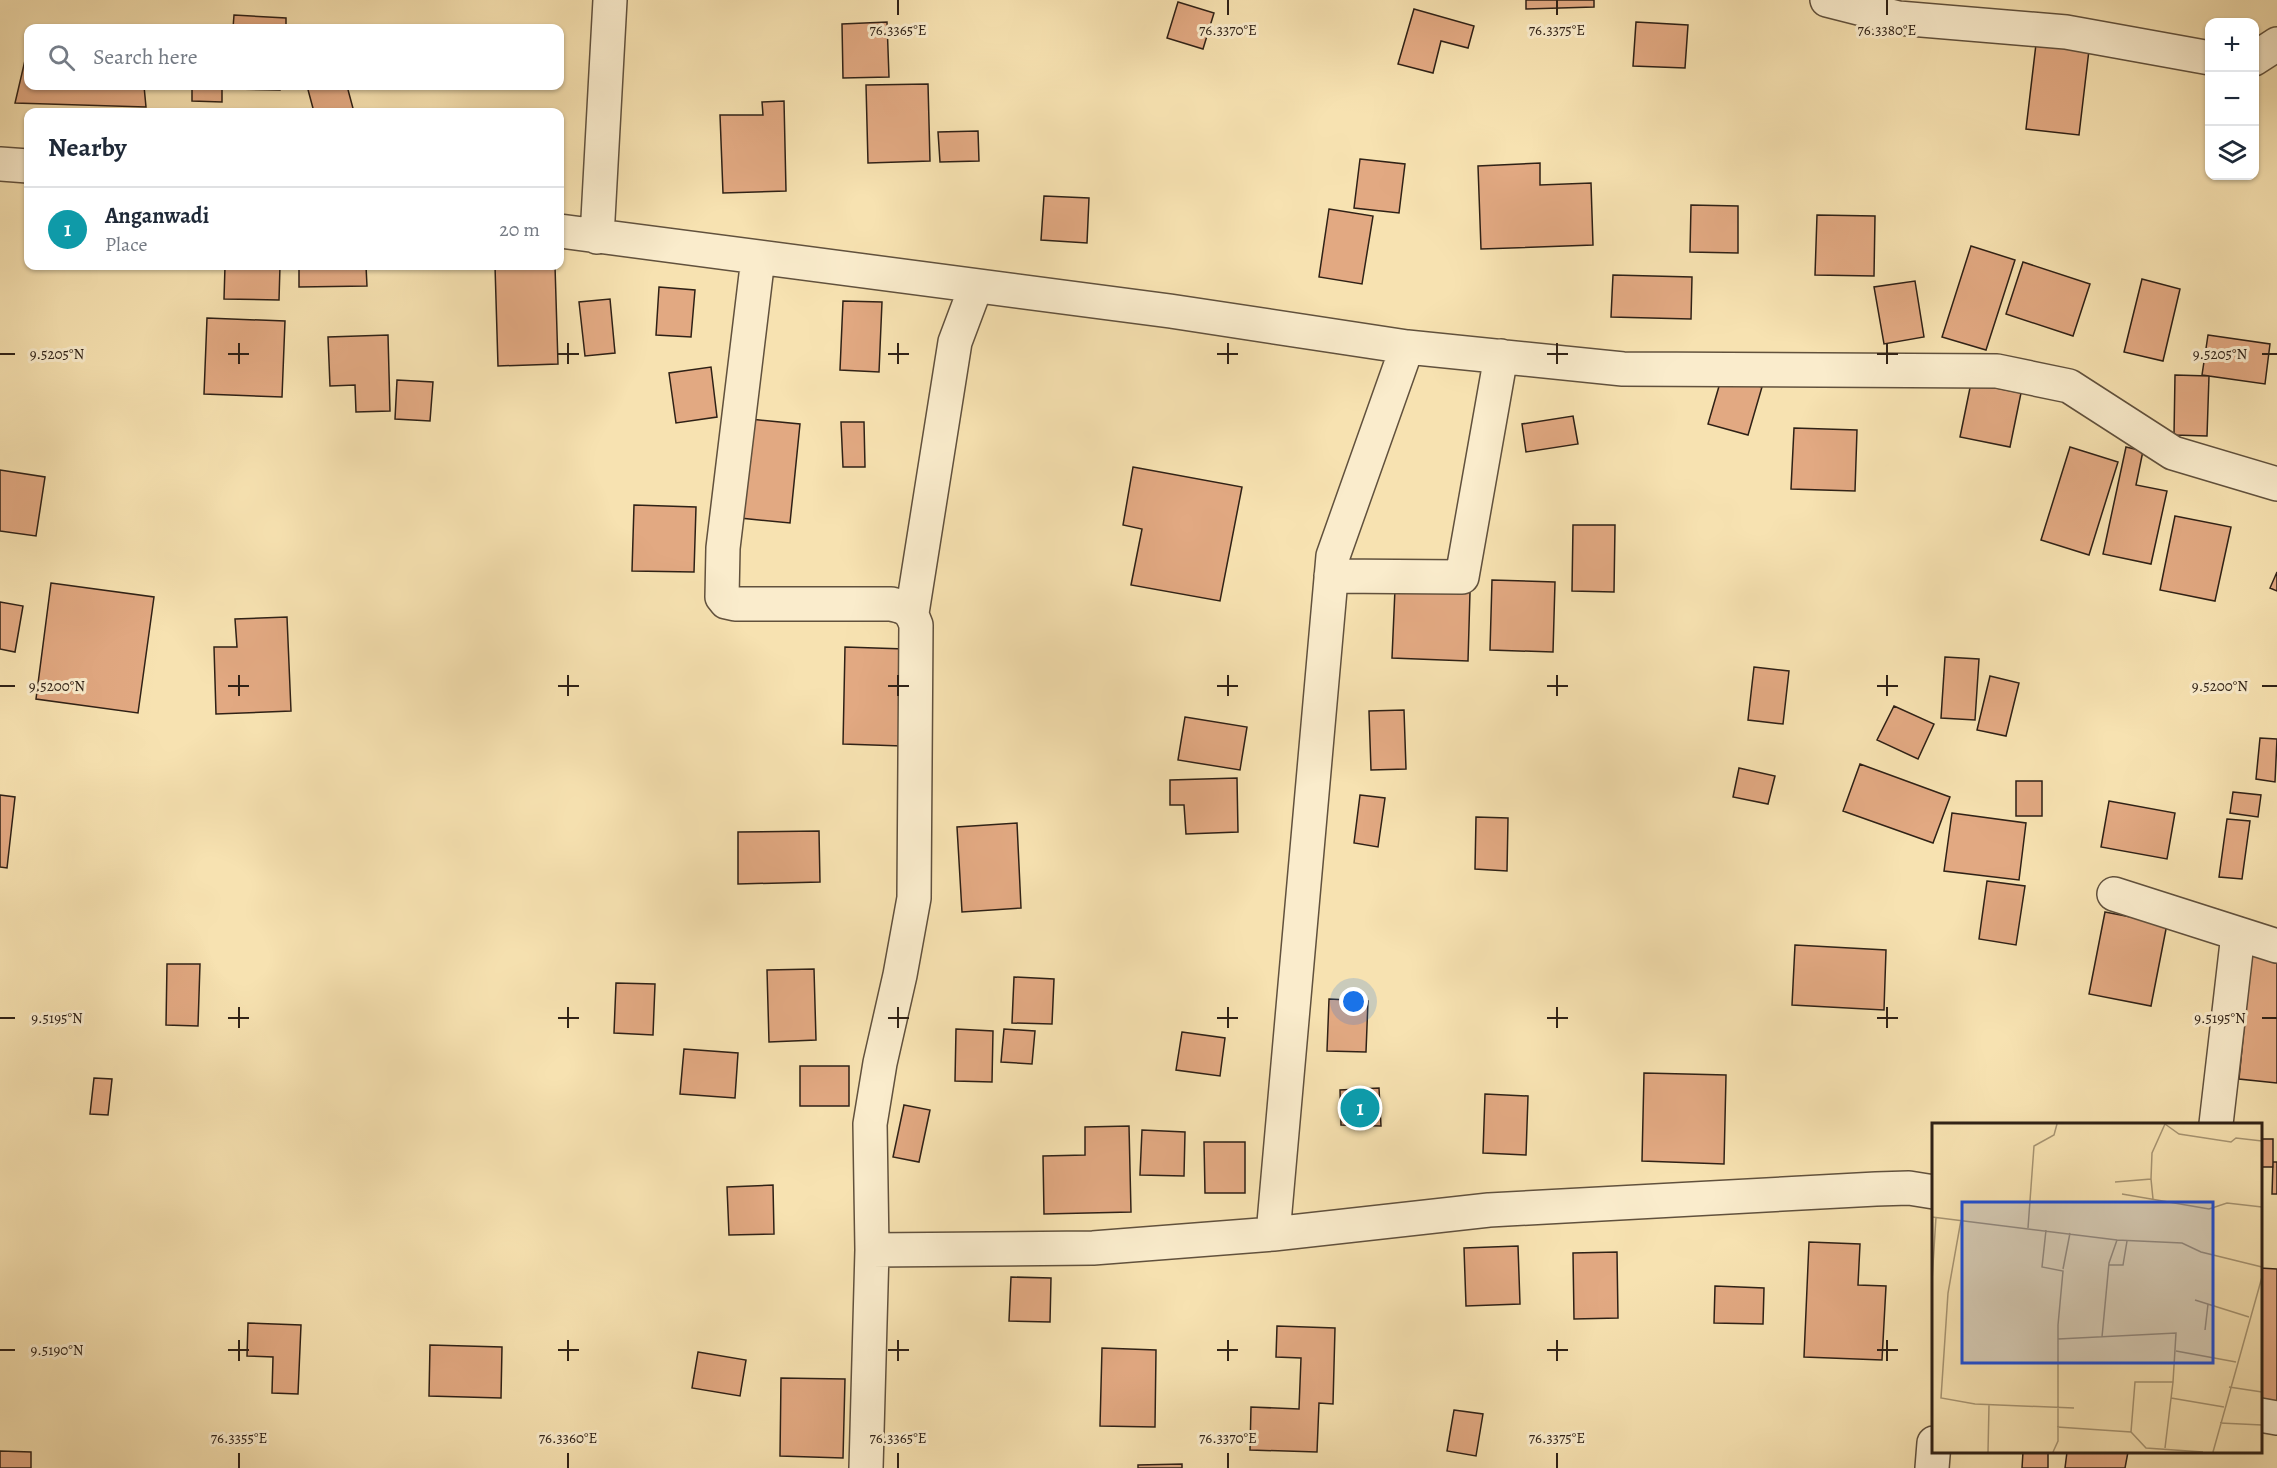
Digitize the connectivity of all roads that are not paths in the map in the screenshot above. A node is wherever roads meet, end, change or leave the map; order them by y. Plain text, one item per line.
1 (610, 0) edge
2 (1827, 0) edge
3 (2277, 44) edge
4 (2259, 56) edge
5 (2205, 57) edge
6 (0, 164) edge
7 (24, 166) edge
8 (564, 232) edge
9 (597, 237) junction
10 (758, 258) junction
11 (976, 286) junction
12 (1407, 347) junction
13 (1501, 356) junction
14 (2277, 483) edge
15 (1331, 576) junction
16 (912, 613) junction
17 (2115, 894) dead end
18 (2238, 934) junction
19 (2277, 946) edge
20 (2216, 1123) edge
21 (1932, 1192) edge
22 (1273, 1234) junction
23 (872, 1250) junction
24 (2262, 1415) edge
25 (2277, 1418) edge
26 (1933, 1453) edge
27 (866, 1468) edge
28 (1932, 1468) edge

1 - 9 street
2 - 5 street
3 - 4 street
6 - 7 street
8 - 9 street
9 - 10 street
10 - 11 street
10 - 16 street
11 - 12 street
11 - 16 street
12 - 13 street
12 - 15 street
13 - 14 street
13 - 15 street
15 - 22 street
16 - 23 street
17 - 18 street
18 - 19 street
18 - 20 street
21 - 22 street
22 - 23 street
23 - 27 street
24 - 25 street
26 - 28 street

